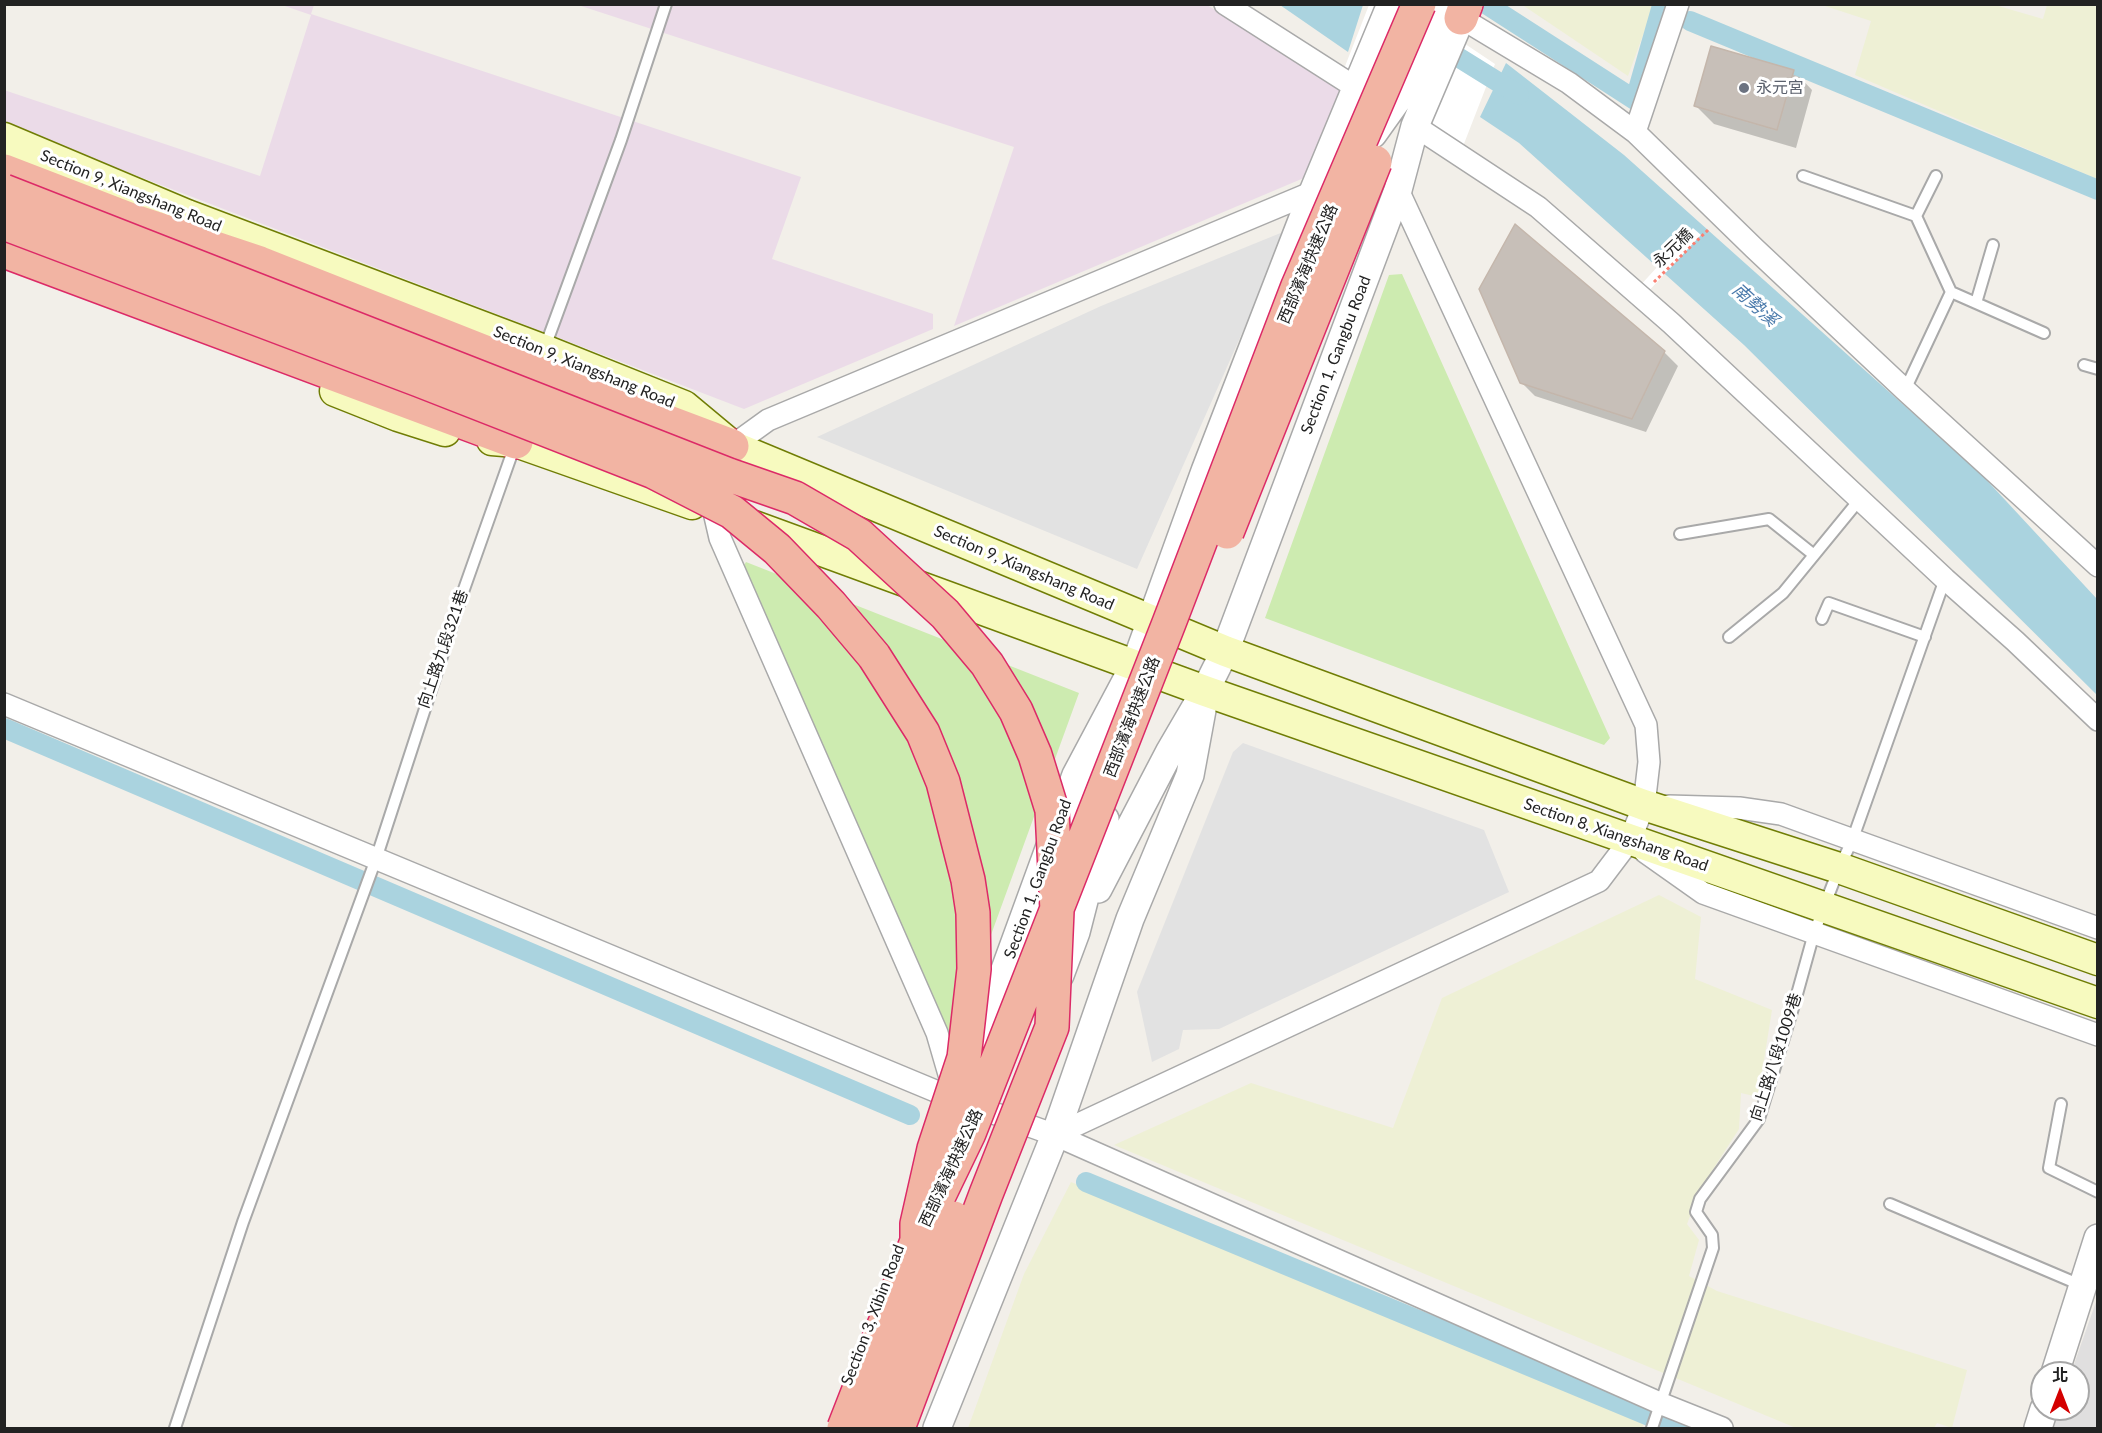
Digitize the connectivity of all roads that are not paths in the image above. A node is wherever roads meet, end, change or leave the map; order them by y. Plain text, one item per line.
1 (666, 4) edge
2 (1225, 4) edge
3 (1391, 4) edge
4 (1419, 4) edge
5 (1678, 4) edge
6 (1457, 7) edge
7 (1355, 87) junction
8 (1415, 126) junction
9 (1635, 132) junction
10 (4, 138) edge
11 (4, 171) edge
12 (1803, 176) dead end
13 (1936, 176) dead end
14 (1398, 190) junction
15 (4, 191) edge
16 (1313, 192) junction
17 (4, 206) edge
18 (1916, 216) junction
19 (4, 223) edge
20 (1993, 245) dead end
21 (4, 251) edge
22 (4, 266) edge
23 (1951, 292) junction
24 (1976, 303) junction
25 (2044, 333) dead end
26 (412, 360) junction
27 (2084, 365) dead end
28 (2097, 369) edge
29 (539, 376) junction
30 (1905, 390) junction
31 (516, 442) junction
32 (732, 446) junction
33 (1860, 499) junction
34 (714, 512) junction
35 (1680, 534) dead end
36 (1814, 555) junction
37 (2097, 566) edge
38 (1945, 579) junction
39 (1822, 619) dead end
40 (1150, 621) junction
41 (1729, 637) dead end
42 (1925, 637) junction
43 (1225, 651) junction
44 (1135, 665) junction
45 (1206, 691) junction
46 (4, 704) edge
47 (2097, 720) edge
48 (1644, 805) junction
49 (1630, 840) junction
50 (1852, 841) junction
51 (376, 859) junction
52 (1839, 868) junction
53 (1819, 920) junction
54 (2097, 928) edge
55 (1076, 932) junction
56 (2097, 960) edge
57 (2097, 1003) edge
58 (2097, 1035) edge
59 (957, 1100) junction
60 (2061, 1104) dead end
61 (1005, 1118) junction
62 (1055, 1135) junction
63 (2097, 1192) edge
64 (1890, 1204) dead end
65 (2097, 1238) edge
66 (917, 1241) junction
67 (2083, 1286) junction
68 (2059, 1361) edge
69 (1660, 1408) junction
70 (175, 1428) edge
71 (828, 1428) edge
72 (844, 1428) edge
73 (870, 1428) edge
74 (884, 1428) edge
75 (898, 1428) edge
76 (938, 1428) edge
77 (1652, 1428) edge
78 (1722, 1428) edge

1 - 29 lane, 向上路九段321巷
2 - 7 street
3 - 7 street, Section 1, Gangbu Road
4 - 66 highway, 西部濱海快速公路, bridge
5 - 9 street
6 - 8 street, Section 1, Gangbu Road
6 - 9 street
6 - 16 street
6 - 73 highway, 西部濱海快速公路, bridge
7 - 16 street, Section 1, Gangbu Road
8 - 14 street, Section 1, Gangbu Road
8 - 33 street
9 - 30 street
10 - 29 main road, Section 9, Xiangshang Road
11 - 29 highway
12 - 18 lane
13 - 18 lane
14 - 43 street, Section 1, Gangbu Road
14 - 48 street
15 - 75 highway, bridge
16 - 32 street
16 - 40 street, Section 1, Gangbu Road
17 - 26 main road
18 - 23 lane
19 - 66 highway, bridge
20 - 24 lane
21 - 31 highway
22 - 31 main road
23 - 24 lane
23 - 30 lane
24 - 25 lane
26 - 29 main road
26 - 31 main road
27 - 28 lane
29 - 31 lane, 向上路九段321巷
29 - 32 highway
30 - 37 street
31 - 34 main road
31 - 51 lane, 向上路九段321巷
32 - 34 street
32 - 40 main road, Section 9, Xiangshang Road
33 - 36 lane
33 - 38 street
34 - 44 main road
34 - 59 street
35 - 36 lane
36 - 41 lane
38 - 42 lane
38 - 47 street
39 - 42 lane
40 - 43 main road
40 - 44 street, Section 1, Gangbu Road
42 - 50 lane
43 - 45 street, Section 1, Gangbu Road
43 - 48 main road
44 - 45 main road, Section 8, Xiangshang Road
44 - 55 street, Section 1, Gangbu Road
44 - 59 street, Section 1, Gangbu Road
45 - 49 main road, Section 8, Xiangshang Road
45 - 55 street, Section 1, Gangbu Road
45 - 62 street, Section 1, Gangbu Road
46 - 51 street
48 - 49 street
48 - 50 street
48 - 52 main road
49 - 53 main road, Section 8, Xiangshang Road
49 - 62 street
50 - 52 lane
50 - 54 street
51 - 59 street
51 - 70 lane, 向上路九段321巷
52 - 53 lane
52 - 56 main road
53 - 57 main road, Section 8, Xiangshang Road
53 - 58 street
53 - 69 lane, 向上路八段1009巷
55 - 61 street, Section 1, Gangbu Road
59 - 61 street
59 - 71 street, Section 3, Xibin Road
60 - 63 lane
61 - 62 street
61 - 74 street
62 - 69 street
62 - 76 street
64 - 67 lane
65 - 67 street
66 - 72 highway, 西部濱海快速公路, bridge
67 - 68 street
69 - 77 lane
69 - 78 street

